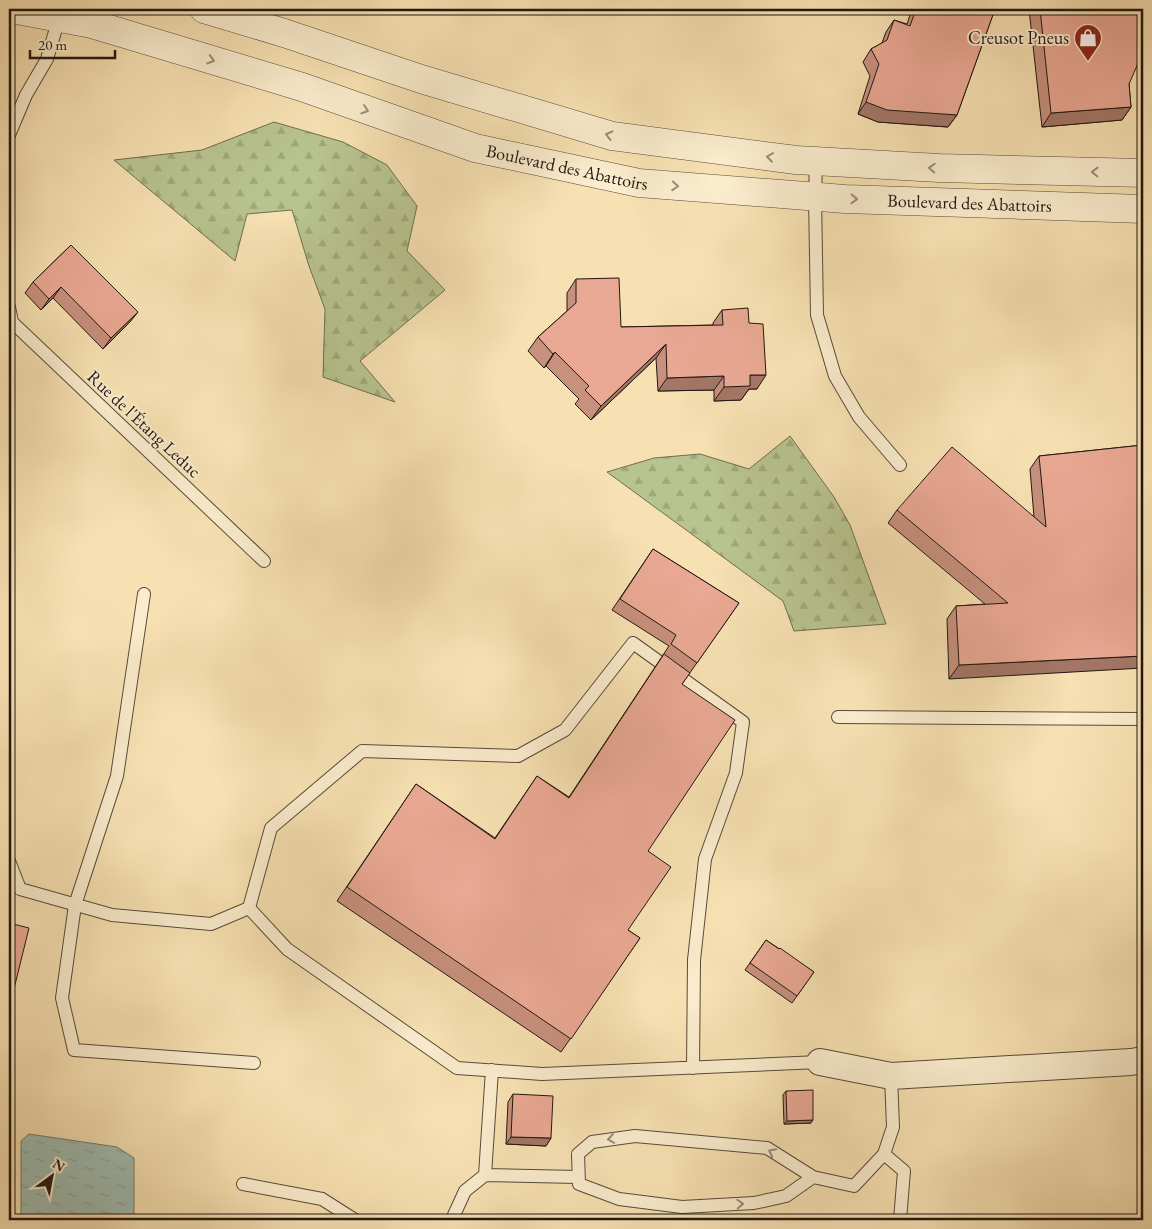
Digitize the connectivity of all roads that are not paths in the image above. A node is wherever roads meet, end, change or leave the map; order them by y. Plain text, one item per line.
1 (11, 9) edge
2 (206, 9) edge
3 (59, 18) junction
4 (9, 134) edge
5 (816, 162) junction
6 (1143, 173) edge
7 (815, 196) junction
8 (1143, 209) edge
9 (9, 307) edge
10 (900, 465) dead end
11 (264, 562) dead end
12 (144, 594) dead end
13 (838, 717) dead end
14 (1143, 719) edge
15 (9, 861) edge
16 (75, 905) junction
17 (249, 908) junction
18 (1143, 1060) edge
19 (820, 1062) joint
20 (254, 1063) dead end
21 (693, 1068) junction
22 (492, 1070) junction
23 (891, 1076) junction
24 (884, 1154) junction
25 (485, 1175) junction
26 (578, 1176) junction
27 (813, 1177) junction
28 (243, 1184) dead end
29 (355, 1220) edge
30 (454, 1220) edge
31 (900, 1220) edge

1 - 3 street, Boulevard des Abattoirs
5 -> 2 street, Boulevard des Abattoirs
3 - 4 lane
3 -> 7 street, Boulevard des Abattoirs
6 -> 5 street, Boulevard des Abattoirs
5 - 7 lane
7 -> 8 street, Boulevard des Abattoirs
7 - 10 lane
9 - 11 lane, Rue de l'Étang Leduc
12 - 16 lane
13 - 14 lane
15 - 16 lane
16 - 17 lane
16 - 20 lane
17 - 21 lane
17 - 22 lane
18 - 23 street
19 - 21 lane
19 - 23 street
21 - 22 lane
22 - 25 lane
23 - 24 lane
24 - 27 lane
24 - 31 lane
25 - 26 lane
25 - 30 lane
26 -> 27 lane
27 -> 26 lane
28 - 29 lane

